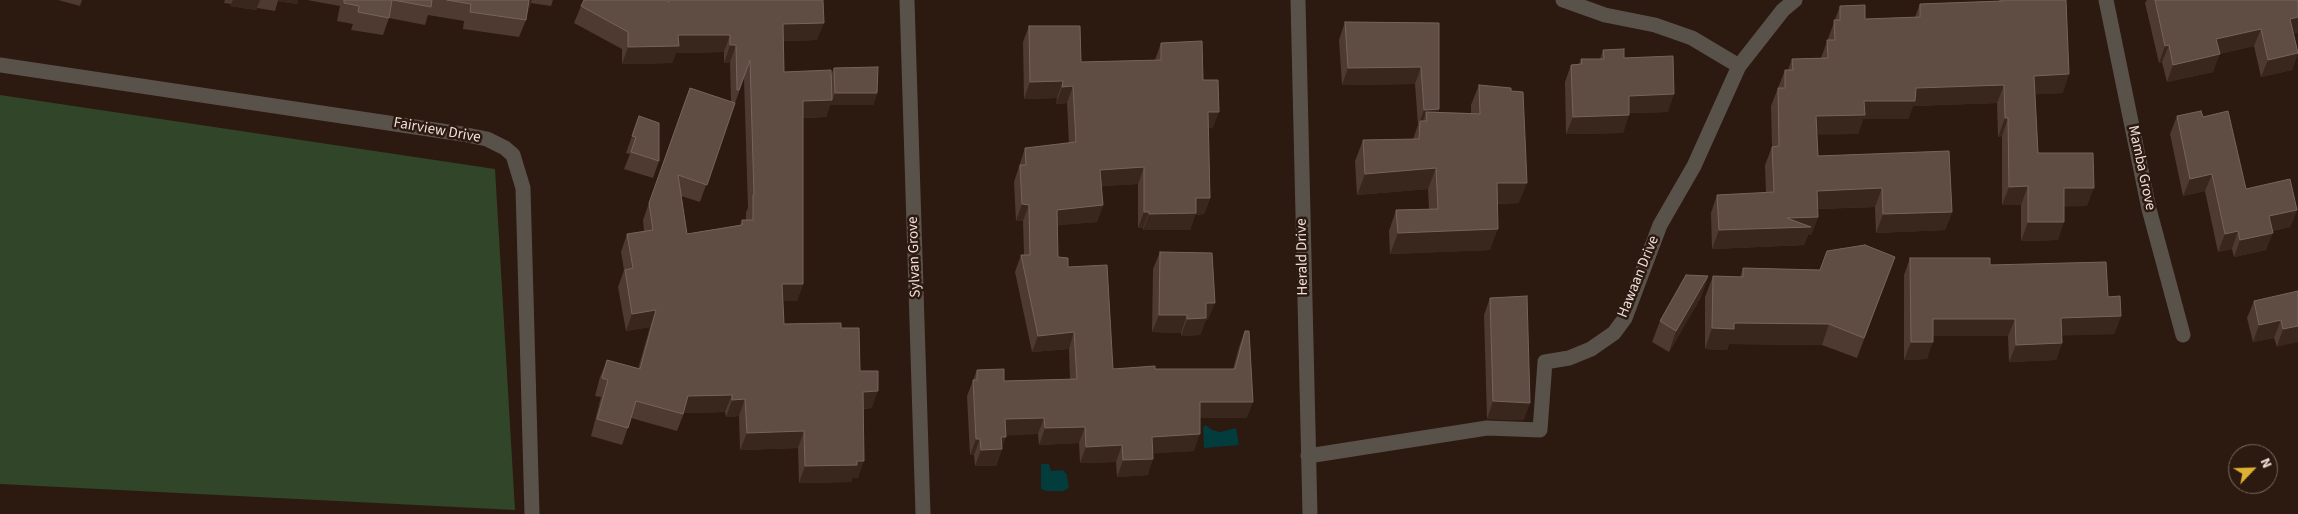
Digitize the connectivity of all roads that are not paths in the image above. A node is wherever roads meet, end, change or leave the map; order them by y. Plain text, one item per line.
1 (907, 0) edge
2 (1298, 0) edge
3 (1563, 0) edge
4 (1795, 0) edge
5 (2106, 0) edge
6 (0, 65) edge
7 (1739, 66) junction
8 (2182, 335) dead end
9 (1308, 456) junction
10 (532, 514) edge
11 (923, 514) edge
12 (1310, 514) edge

1 - 11 street, Sylvan Grove
2 - 9 street, Herald Drive
3 - 7 street
4 - 7 street, Hawaan Drive
5 - 8 street, Mamba Grove
6 - 10 street, Fairview Drive
7 - 9 street, Hawaan Drive
9 - 12 street, Herald Drive

